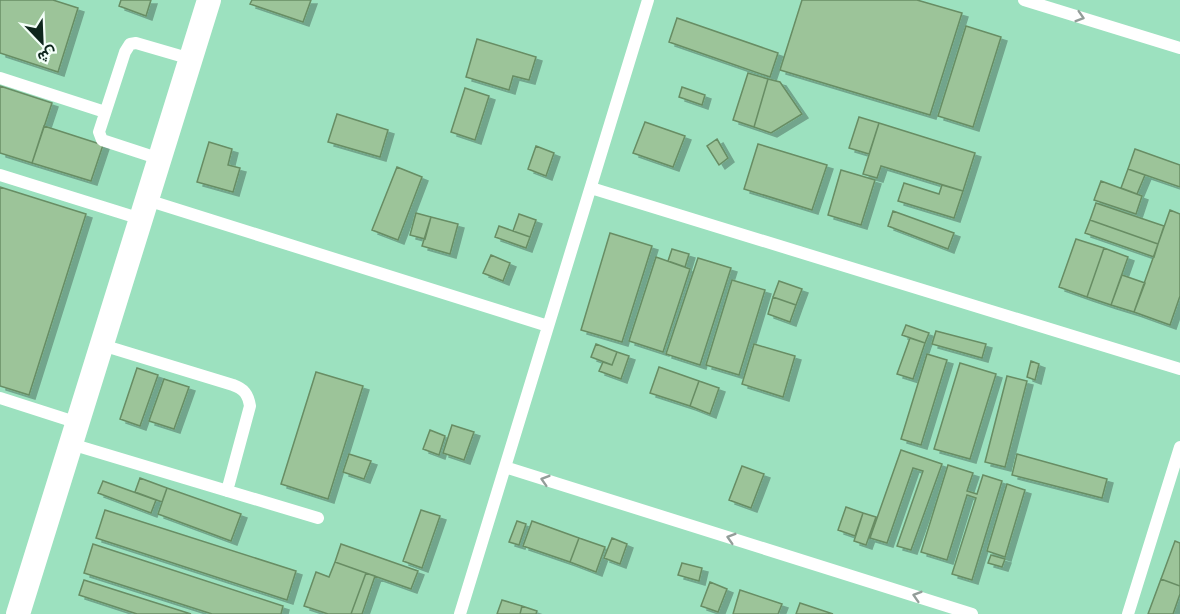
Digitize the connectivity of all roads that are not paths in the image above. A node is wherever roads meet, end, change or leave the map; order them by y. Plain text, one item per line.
1 (209, 0) edge
2 (648, 0) edge
3 (1024, 0) edge
4 (1180, 48) edge
5 (190, 59) junction
6 (0, 78) edge
7 (105, 112) junction
8 (159, 159) junction
9 (0, 175) edge
10 (591, 188) junction
11 (144, 210) junction
12 (548, 326) junction
13 (102, 345) junction
14 (1180, 369) edge
15 (0, 398) edge
16 (75, 433) junction
17 (1180, 447) edge
18 (505, 467) junction
19 (227, 491) junction
20 (318, 518) dead end
21 (18, 614) edge
22 (460, 614) edge
23 (972, 614) edge
24 (1128, 614) edge

1 - 5 street
2 - 10 lane
3 -> 4 lane
5 - 7 lane
5 - 8 street
6 - 7 lane
7 - 8 lane
8 - 11 street
9 - 11 lane
10 - 12 lane
10 - 14 lane
11 - 12 lane
11 - 13 street
12 - 18 lane
13 - 16 street
13 - 19 lane
15 - 16 lane
16 - 19 lane
16 - 21 street
17 - 24 lane
18 - 22 lane
23 -> 18 lane
19 - 20 lane

